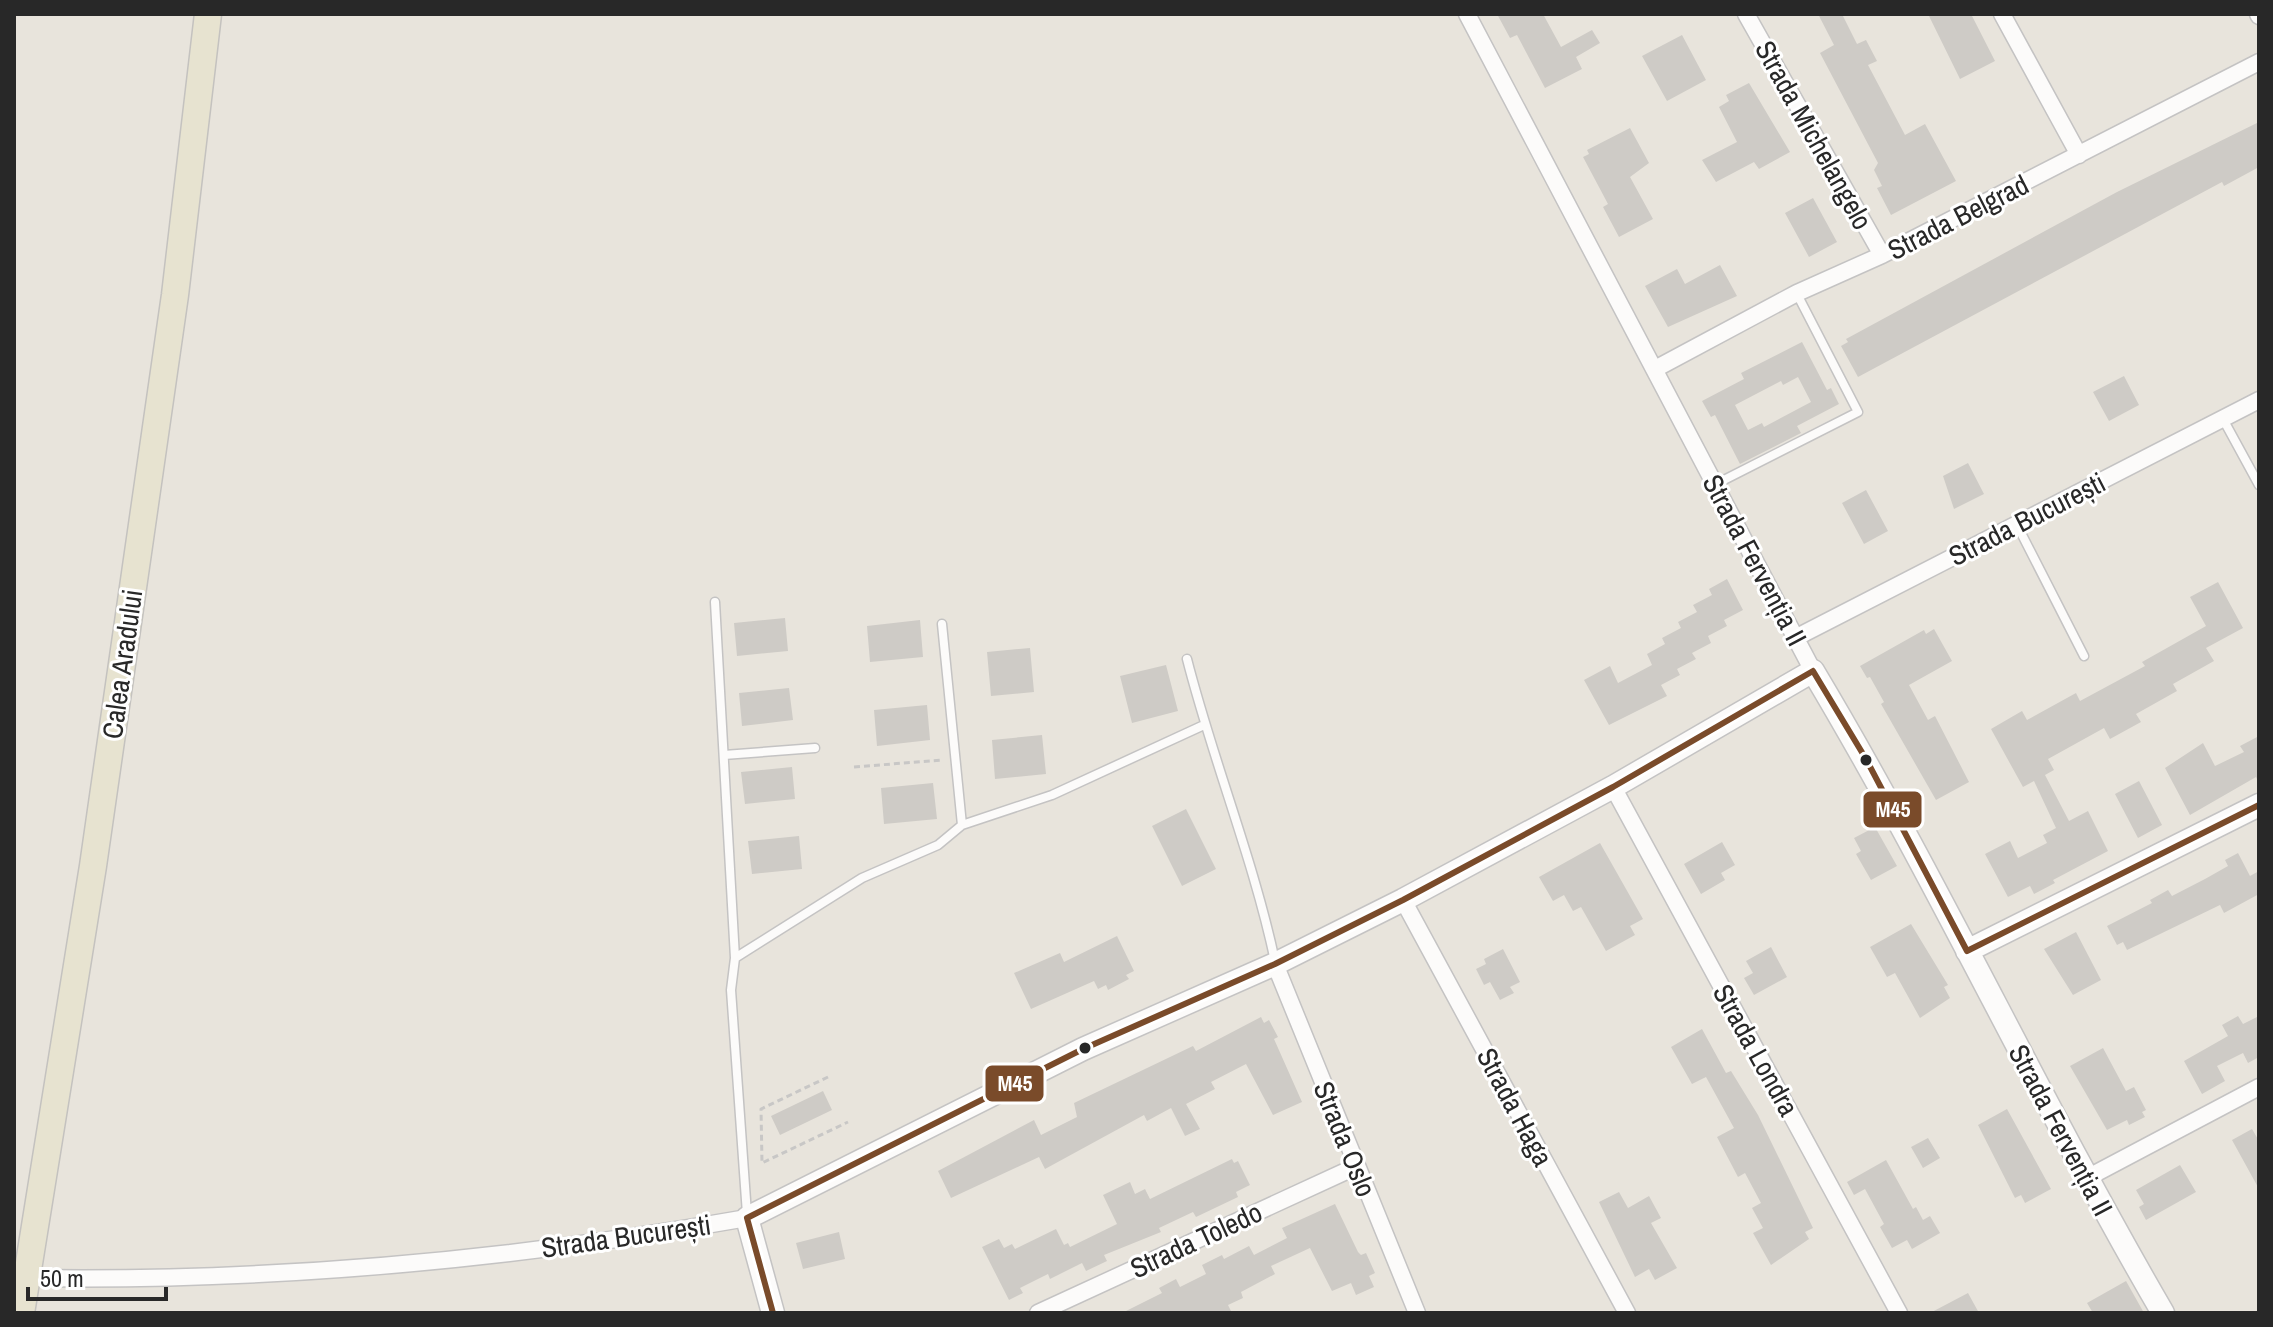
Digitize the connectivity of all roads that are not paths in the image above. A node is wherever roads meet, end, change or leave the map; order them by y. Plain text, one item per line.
1 (208, 14) edge
2 (1467, 14) edge
3 (1746, 14) edge
4 (2002, 14) edge
5 (2259, 62) edge
6 (2079, 155) junction
7 (1882, 255) junction
8 (1797, 293) junction
9 (1655, 369) junction
10 (2259, 400) edge
11 (2222, 419) junction
12 (1716, 484) junction
13 (2259, 485) edge
14 (2017, 525) junction
15 (715, 602) dead end
16 (942, 624) dead end
17 (1795, 638) junction
18 (2084, 656) dead end
19 (1187, 659) dead end
20 (1813, 671) junction
21 (1204, 725) junction
22 (815, 748) dead end
23 (724, 755) junction
24 (1613, 787) junction
25 (2259, 805) edge
26 (962, 825) junction
27 (1403, 900) junction
28 (1967, 951) junction
29 (735, 958) junction
30 (1275, 964) junction
31 (2259, 1087) edge
32 (1355, 1167) junction
33 (2085, 1179) junction
34 (747, 1218) junction
35 (26, 1278) junction
36 (21, 1313) edge
37 (773, 1313) edge
38 (1038, 1313) edge
39 (1417, 1313) edge
40 (1627, 1313) edge
41 (1899, 1313) edge
42 (2163, 1313) edge

1 - 35 main road, Calea Aradului
2 - 9 street, Strada Fervenția II
3 - 7 street, Strada Michelangelo
4 - 6 street
5 - 6 street, Strada Belgrad
6 - 7 street, Strada Belgrad
7 - 8 street, Strada Belgrad
8 - 9 street, Strada Belgrad
8 - 12 lane
9 - 12 street, Strada Fervenția II
10 - 11 street, Strada București
11 - 13 lane
11 - 14 street, Strada București
12 - 17 street, Strada Fervenția II
14 - 17 street, Strada București
14 - 18 lane
15 - 23 lane
16 - 26 lane
17 - 20 street, Strada Fervenția II
19 - 21 lane
20 - 24 street, Strada București
20 - 28 street, Strada Fervenția II
21 - 26 lane
21 - 30 lane
22 - 23 lane
23 - 29 lane
24 - 27 street, Strada București
24 - 41 street, Strada Londra
25 - 28 street
26 - 29 lane
27 - 30 street, Strada București
27 - 40 street, Strada Haga
28 - 33 street, Strada Fervenția II
29 - 34 lane
30 - 32 street, Strada Oslo
30 - 34 street, Strada București
31 - 33 street
32 - 38 street, Strada Toledo
32 - 39 street, Strada Oslo
33 - 42 street, Strada Fervenția II
34 - 35 street, Strada București
34 - 37 street
35 - 36 main road, Calea Aradului

